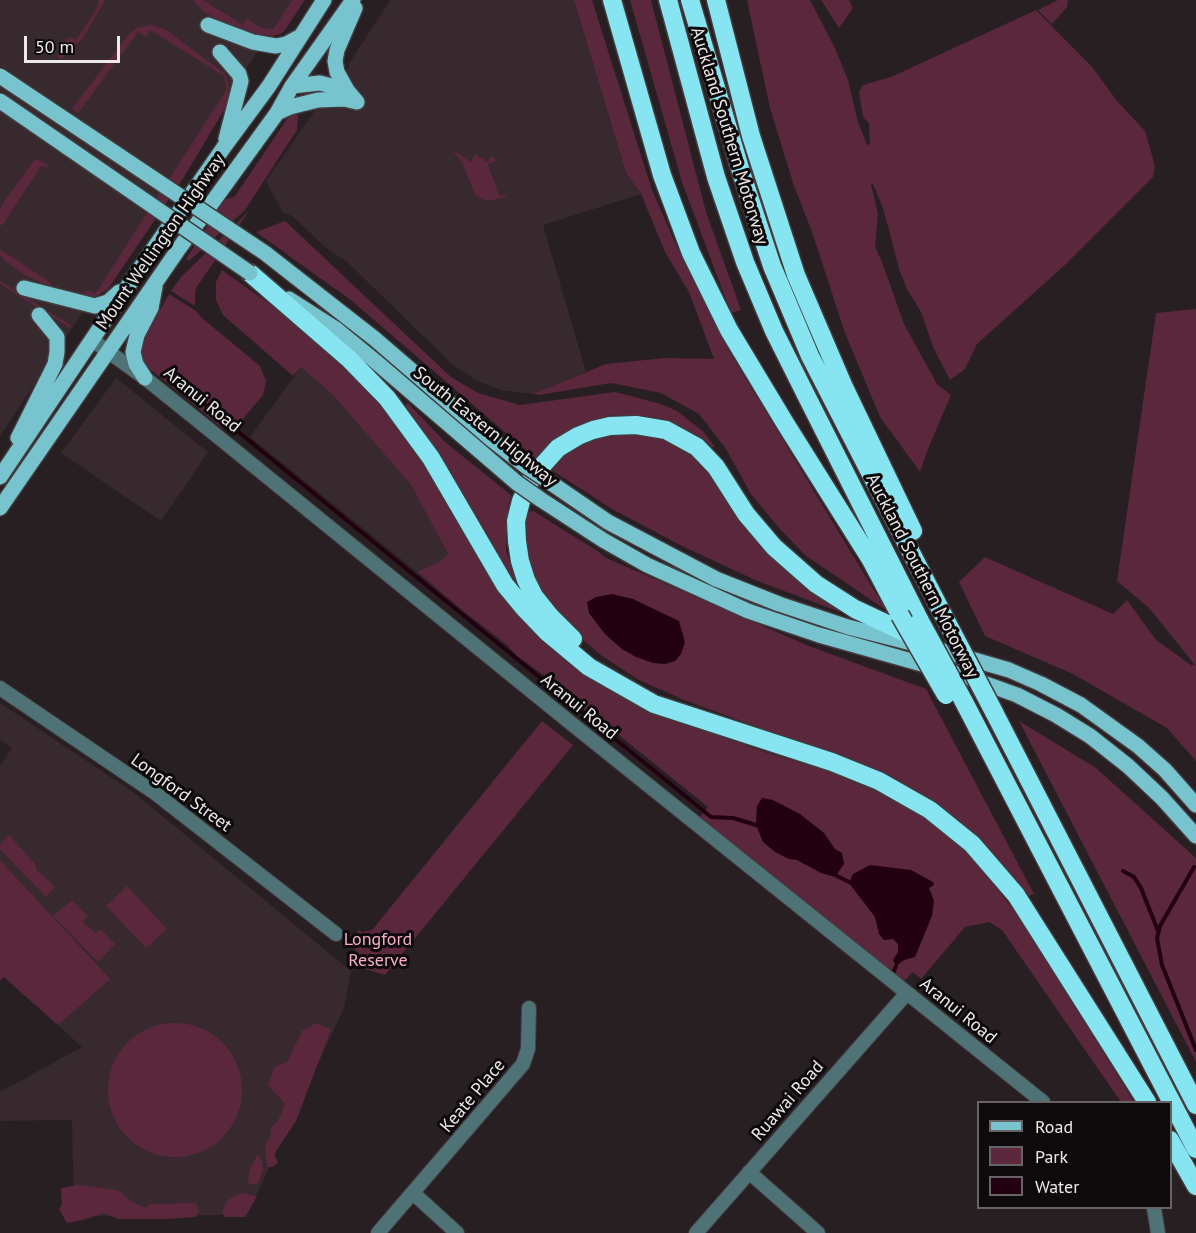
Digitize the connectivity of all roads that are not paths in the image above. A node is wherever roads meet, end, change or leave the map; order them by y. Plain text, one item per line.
1 (324, 0) edge
2 (353, 0) edge
3 (359, 0) edge
4 (612, 0) edge
5 (668, 0) edge
6 (690, 0) edge
7 (716, 0) edge
8 (208, 26) dead end
9 (303, 34) junction
10 (220, 52) dead end
11 (0, 76) edge
12 (292, 86) junction
13 (347, 90) junction
14 (0, 101) edge
15 (277, 113) junction
16 (224, 147) junction
17 (250, 273) junction
18 (134, 277) junction
19 (157, 281) junction
20 (24, 288) dead end
21 (39, 315) dead end
22 (92, 340) junction
23 (108, 351) junction
24 (145, 378) junction
25 (13, 458) junction
26 (0, 477) edge
27 (0, 508) edge
28 (951, 630) junction
29 (947, 652) junction
30 (0, 688) edge
31 (954, 697) junction
32 (711, 721) junction
33 (1196, 805) edge
34 (1196, 836) edge
35 (336, 934) dead end
36 (907, 993) junction
37 (529, 1008) dead end
38 (1042, 1101) edge
39 (1146, 1101) edge
40 (1171, 1101) edge
41 (1172, 1102) edge
42 (1196, 1105) edge
43 (1172, 1144) edge
44 (1196, 1149) edge
45 (749, 1172) junction
46 (1196, 1186) edge
47 (413, 1193) junction
48 (1154, 1209) edge
49 (378, 1233) edge
50 (457, 1233) edge
51 (696, 1233) edge
52 (818, 1233) edge
53 (1158, 1233) edge

1 - 9 main road, Mount Wellington Highway
2 - 12 main road, Mount Wellington Highway
3 - 13 main road
4 - 31 highway, bridge
5 - 31 highway, Auckland Southern Motorway, bridge
6 - 28 highway, Auckland Southern Motorway
7 - 28 highway
8 - 9 main road
9 - 16 main road, Mount Wellington Highway
10 - 16 main road
11 - 29 main road, South Eastern Highway, bridge
12 - 13 main road
12 - 15 main road, Mount Wellington Highway
13 - 15 main road
14 - 17 main road, South Eastern Highway, bridge
15 - 19 main road, Mount Wellington Highway
16 - 18 main road, Mount Wellington Highway
17 - 32 highway
17 - 34 main road, South Eastern Highway, bridge
18 - 20 main road
18 - 22 main road, Mount Wellington Highway
19 - 23 main road, Mount Wellington Highway
19 - 24 main road
21 - 25 main road
22 - 23 street, Aranui Road
22 - 25 main road, Mount Wellington Highway
23 - 24 street, Aranui Road
23 - 27 main road, Mount Wellington Highway
24 - 36 street, Aranui Road
25 - 26 main road, Mount Wellington Highway
28 - 42 highway, Auckland Southern Motorway, bridge
29 - 32 highway
29 - 33 main road, South Eastern Highway
30 - 35 street, Longford Street
31 - 40 highway, Auckland Southern Motorway
32 - 39 highway
36 - 38 street, Aranui Road
36 - 45 street, Ruawai Road
37 - 47 street, Keate Place
41 - 44 highway, Auckland Southern Motorway
43 - 46 highway
45 - 51 street, Ruawai Road
45 - 52 street
47 - 49 street, Keate Place
47 - 50 street
48 - 53 street

